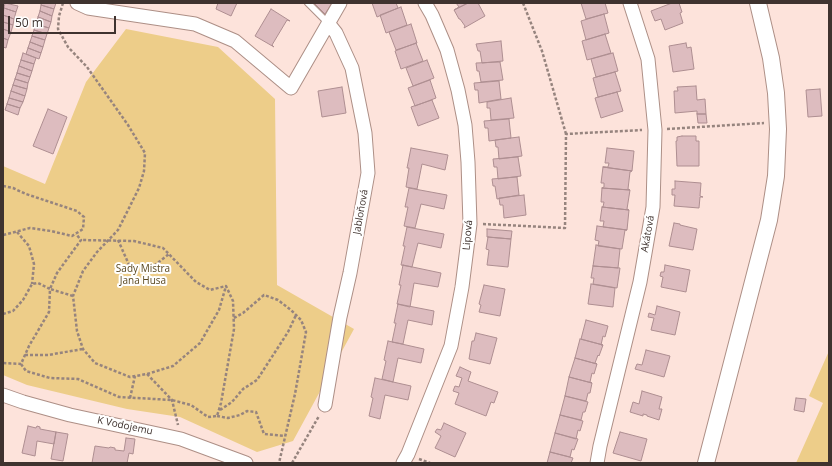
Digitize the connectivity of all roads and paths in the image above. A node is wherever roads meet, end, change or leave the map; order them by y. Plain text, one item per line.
1 (63, 3) edge
2 (77, 3) edge
3 (308, 3) edge
4 (340, 3) edge
5 (425, 3) edge
6 (523, 3) edge
7 (630, 3) edge
8 (758, 3) edge
9 (328, 23) junction
10 (767, 122) dead end
11 (655, 130) junction
12 (566, 134) junction
13 (3, 186) edge
14 (470, 224) junction
15 (17, 232) junction
16 (76, 234) junction
17 (3, 235) edge
18 (81, 240) junction
19 (110, 240) junction
20 (118, 240) junction
21 (169, 254) junction
22 (32, 284) junction
23 (226, 286) junction
24 (50, 289) junction
25 (73, 296) junction
26 (3, 314) edge
27 (296, 315) junction
28 (234, 318) junction
29 (83, 349) junction
30 (25, 355) junction
31 (3, 363) edge
32 (21, 364) junction
33 (148, 374) junction
34 (136, 376) junction
35 (3, 395) edge
36 (130, 398) junction
37 (172, 400) junction
38 (325, 405) joint
39 (219, 410) junction
40 (217, 416) junction
41 (285, 436) junction
42 (181, 439) junction
43 (246, 463) edge
44 (279, 463) edge
45 (292, 463) edge
46 (403, 463) edge
47 (597, 463) edge
48 (706, 463) edge

1 - 19 path
2 - 9 street
3 - 9 lane
4 - 9 street
5 - 14 street, Lipová
6 - 12 path
7 - 11 street, Akátová
8 - 48 street
9 - 38 street, Jabloňová
10 - 11 path
11 - 12 path
11 - 47 street, Akátová
12 - 14 path
13 - 16 path
14 - 46 street, Lipová
15 - 16 path
15 - 17 path
15 - 22 path
16 - 18 path
18 - 19 path
18 - 24 path
19 - 20 path
19 - 25 path
20 - 21 path
20 - 21 path
21 - 23 path
22 - 24 path
22 - 26 path
23 - 28 path
23 - 33 path
24 - 25 path
24 - 30 path
25 - 29 path
27 - 28 path
27 - 39 path
27 - 41 path
28 - 39 path
29 - 30 path
29 - 34 path
30 - 32 path
31 - 32 path
32 - 36 path
33 - 34 path
33 - 37 path
34 - 36 path
35 - 42 street, K Vodojemu
36 - 37 path
37 - 40 path
37 - 42 path
38 - 45 path
39 - 40 path
40 - 41 path
41 - 44 path
42 - 43 street, K Vodojemu

